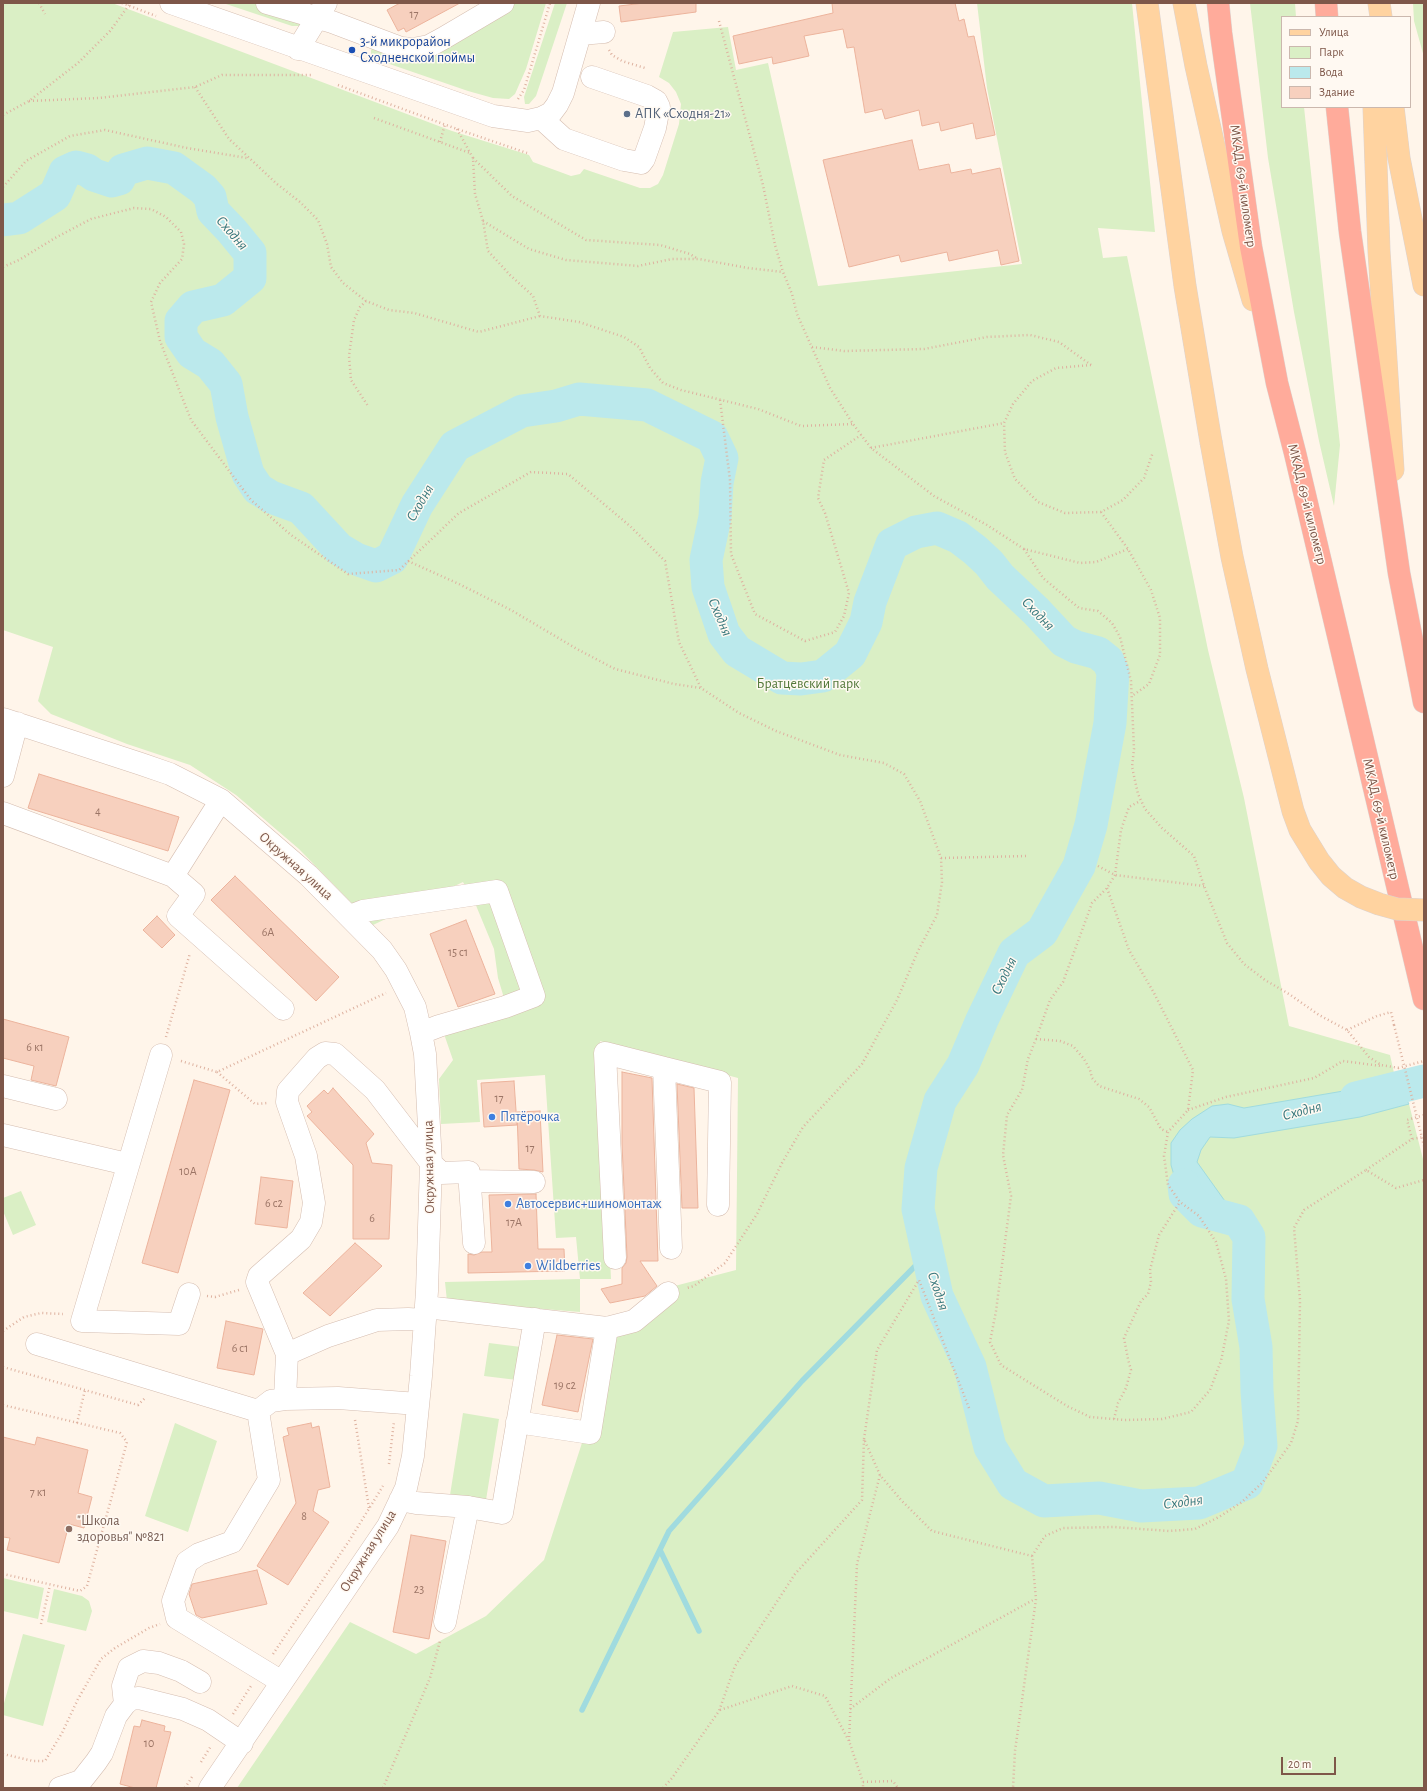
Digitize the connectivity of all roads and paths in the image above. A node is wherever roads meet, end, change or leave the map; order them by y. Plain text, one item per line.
1 (39, 3) edge
2 (171, 3) edge
3 (267, 3) edge
4 (503, 3) edge
5 (589, 3) edge
6 (1147, 3) edge
7 (1184, 3) edge
8 (1218, 3) edge
9 (1326, 3) edge
10 (1371, 3) edge
11 (1379, 3) edge
12 (128, 5) dead end
13 (321, 10) edge
14 (45, 14) dead end
15 (1327, 16) edge
16 (1372, 16) edge
17 (1381, 16) edge
18 (719, 21) dead end
19 (604, 32) dead end
20 (580, 34) junction
21 (298, 49) junction
22 (311, 75) dead end
23 (592, 77) dead end
24 (195, 87) junction
25 (29, 101) junction
26 (1337, 108) edge
27 (1374, 108) edge
28 (1393, 108) edge
29 (3, 114) edge
30 (374, 118) dead end
31 (541, 118) junction
32 (445, 124) dead end
33 (457, 129) dead end
34 (440, 142) junction
35 (471, 154) junction
36 (248, 158) junction
37 (473, 158) junction
38 (3, 188) edge
39 (483, 221) junction
40 (699, 259) junction
41 (3, 267) edge
42 (783, 272) junction
43 (1424, 285) edge
44 (366, 302) junction
45 (540, 316) junction
46 (812, 347) junction
47 (1277, 383) junction
48 (720, 400) junction
49 (368, 406) dead end
50 (1004, 423) junction
51 (853, 424) junction
52 (861, 435) junction
53 (870, 448) junction
54 (1154, 452) dead end
55 (1101, 512) junction
56 (1024, 549) junction
57 (1128, 549) junction
58 (408, 561) junction
59 (1399, 574) junction
60 (701, 688) junction
61 (1132, 696) junction
62 (1424, 702) edge
63 (10, 721) edge
64 (3, 776) edge
65 (221, 800) junction
66 (1140, 801) junction
67 (3, 813) edge
68 (1027, 856) dead end
69 (941, 858) junction
70 (1098, 866) dead end
71 (1116, 875) junction
72 (173, 876) junction
73 (1204, 886) junction
74 (1107, 888) junction
75 (1424, 910) edge
76 (350, 916) junction
77 (196, 932) junction
78 (392, 990) dead end
79 (1424, 999) edge
80 (282, 1009) dead end
81 (1347, 1030) junction
82 (421, 1033) junction
83 (1036, 1039) junction
84 (161, 1055) junction
85 (1424, 1061) edge
86 (664, 1068) junction
87 (1399, 1068) junction
88 (217, 1072) junction
89 (3, 1086) edge
90 (56, 1099) dead end
91 (287, 1102) junction
92 (1188, 1110) junction
93 (1424, 1115) edge
94 (1168, 1132) junction
95 (3, 1135) edge
96 (1424, 1137) edge
97 (1412, 1140) junction
98 (1424, 1146) edge
99 (431, 1163) junction
100 (127, 1164) junction
101 (1366, 1170) junction
102 (1424, 1180) edge
103 (470, 1181) junction
104 (534, 1182) dead end
105 (1180, 1202) junction
106 (718, 1205) dead end
107 (474, 1243) dead end
108 (671, 1248) dead end
109 (614, 1258) dead end
110 (245, 1289) dead end
111 (668, 1293) joint
112 (189, 1294) dead end
113 (215, 1297) dead end
114 (425, 1314) junction
115 (83, 1315) junction
116 (534, 1319) junction
117 (607, 1328) junction
118 (3, 1331) edge
119 (37, 1344) dead end
120 (287, 1354) junction
121 (3, 1367) edge
122 (289, 1385) junction
123 (85, 1390) junction
124 (351, 1399) junction
125 (418, 1404) junction
126 (3, 1405) edge
127 (138, 1405) dead end
128 (969, 1408) dead end
129 (258, 1411) junction
130 (1114, 1419) junction
131 (517, 1422) junction
132 (77, 1423) junction
133 (864, 1439) junction
134 (880, 1475) junction
135 (400, 1500) junction
136 (369, 1508) dead end
137 (468, 1508) junction
138 (1032, 1556) junction
139 (3, 1574) edge
140 (50, 1585) junction
141 (1036, 1599) junction
142 (177, 1618) junction
143 (446, 1622) joint
144 (41, 1624) dead end
145 (200, 1682) dead end
146 (282, 1682) junction
147 (125, 1704) junction
148 (850, 1709) junction
149 (720, 1711) junction
150 (849, 1741) junction
151 (242, 1743) junction
152 (3, 1754) edge
153 (863, 1782) junction
154 (60, 1788) edge
155 (210, 1788) edge
156 (383, 1788) edge
157 (663, 1788) edge
158 (862, 1788) edge
159 (898, 1788) edge
160 (1013, 1788) edge

1 - 14 path
2 - 21 street
3 - 13 street
4 - 13 street
5 - 20 street
6 - 75 main road, bridge
7 - 47 main road
8 - 47 highway, МКАД, 69-й километр
9 - 15 highway
10 - 16 main road
11 - 17 main road
12 - 25 path
13 - 21 street
18 - 42 path
19 - 20 street
20 - 31 street
21 - 31 street
22 - 24 path
23 - 31 street
24 - 25 path
24 - 36 path
25 - 29 path
26 - 59 highway
27 - 59 main road
28 - 43 main road
30 - 34 path
32 - 34 path
33 - 35 path
34 - 35 path
35 - 37 path
36 - 38 path
36 - 44 path
37 - 39 path
37 - 40 path
39 - 40 path
39 - 45 path
40 - 42 path
41 - 58 path
42 - 46 path
44 - 45 path
44 - 49 path
45 - 48 path
46 - 50 path
46 - 51 path
47 - 79 highway, МКАД, 69-й километр
48 - 51 path
48 - 52 path
50 - 53 path
50 - 55 path
51 - 52 path
52 - 53 path
53 - 56 path
54 - 55 path
55 - 57 path
56 - 57 path
56 - 61 path
57 - 61 path
58 - 60 path
58 - 60 path
59 - 62 highway
60 - 69 path
61 - 66 path
63 - 64 street
63 - 65 street, Окружная улица
65 - 72 street
65 - 76 street, Окружная улица
66 - 71 path
66 - 73 path
67 - 72 street
68 - 69 path
69 - 111 path
70 - 71 path
71 - 73 path
71 - 74 path
72 - 77 street
73 - 81 path
74 - 83 path
74 - 92 path
76 - 82 street, Окружная улица
76 - 82 street
77 - 80 street
77 - 84 path
78 - 88 path
81 - 87 path
81 - 98 path, bridge
82 - 99 street, Окружная улица
83 - 94 path
83 - 130 path
84 - 88 path
84 - 100 street
85 - 87 path
86 - 106 street
86 - 108 street
86 - 109 street
87 - 92 path
88 - 91 path
89 - 90 street
91 - 99 street
91 - 120 street
92 - 94 path
93 - 97 path
94 - 105 path
95 - 100 street
96 - 97 path
97 - 101 path
99 - 103 street
99 - 114 street, Окружная улица
100 - 115 street
101 - 102 path
101 - 138 path
103 - 104 street
103 - 107 street
105 - 130 path
105 - 130 path
110 - 113 path
111 - 117 street
112 - 115 street
114 - 116 street
114 - 120 street
114 - 125 street, Окружная улица
115 - 118 path
116 - 117 street
116 - 131 street
117 - 131 street
119 - 129 street
120 - 122 street
121 - 123 path
122 - 124 street
122 - 129 street
123 - 127 path
123 - 132 path
124 - 125 street
124 - 136 path
125 - 135 street, Окружная улица
126 - 132 path
128 - 133 path
129 - 142 street
131 - 137 street
132 - 140 path
133 - 134 path
133 - 149 path
134 - 138 path
134 - 148 path
135 - 137 street
135 - 146 street, Окружная улица
137 - 143 street
138 - 141 path
139 - 140 path
140 - 144 path
141 - 148 path
141 - 160 path
142 - 146 street
142 - 152 path
143 - 156 path
145 - 147 street
146 - 151 street, Окружная улица
147 - 151 street
147 - 154 street
148 - 150 path
149 - 150 path
149 - 157 path
150 - 153 path
151 - 155 street, Окружная улица
153 - 158 path
153 - 159 path

